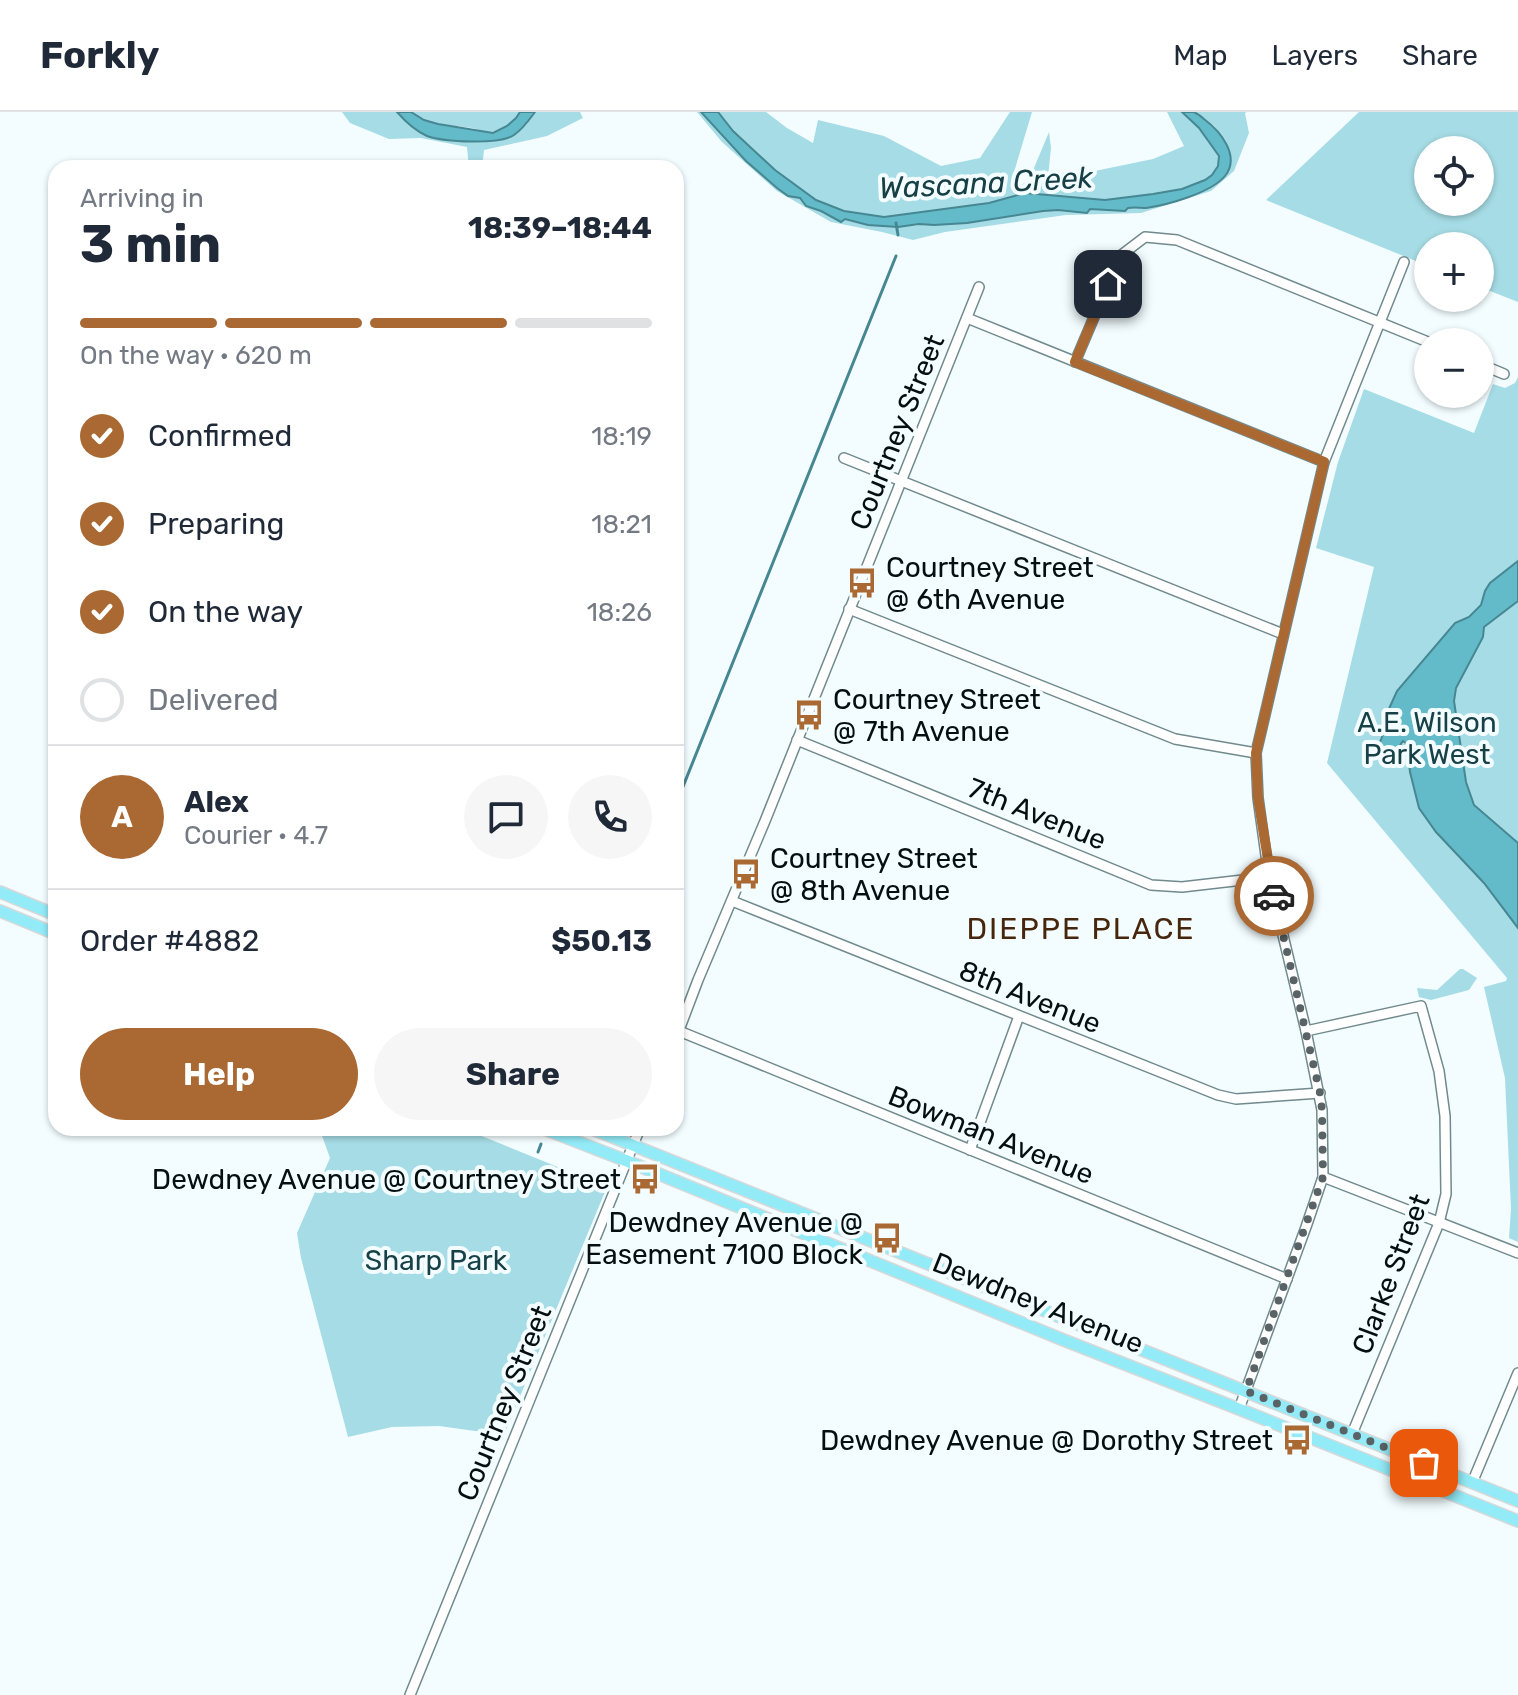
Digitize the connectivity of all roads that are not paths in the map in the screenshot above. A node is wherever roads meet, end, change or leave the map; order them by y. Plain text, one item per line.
1 (1404, 262) dead end
2 (979, 287) dead end
3 (967, 318) junction
4 (1380, 322) junction
5 (1414, 336) edge
6 (1075, 362) junction
7 (1494, 370) edge
8 (1504, 374) dead end
9 (844, 458) dead end
10 (1324, 462) junction
11 (901, 481) junction
12 (849, 609) junction
13 (1283, 634) junction
14 (797, 740) junction
15 (1256, 753) junction
16 (1269, 877) junction
17 (0, 892) edge
18 (732, 901) junction
19 (0, 911) edge
20 (48, 912) edge
21 (48, 931) edge
22 (1019, 1016) junction
23 (684, 1020) edge
24 (1306, 1031) junction
25 (684, 1037) edge
26 (1320, 1093) junction
27 (563, 1136) edge
28 (610, 1136) edge
29 (637, 1136) edge
30 (633, 1145) junction
31 (970, 1150) junction
32 (627, 1161) junction
33 (1323, 1177) junction
34 (1439, 1223) junction
35 (1518, 1253) edge
36 (1287, 1279) junction
37 (1518, 1373) edge
38 (1246, 1391) junction
39 (1239, 1409) junction
40 (1352, 1434) junction
41 (1472, 1483) junction
42 (1518, 1501) edge
43 (1518, 1521) edge
44 (410, 1695) edge

1 - 4 street
2 - 3 street, Courtney Street
3 - 6 street
3 - 11 street, Courtney Street
4 - 5 street
4 - 6 street
4 - 10 street
6 - 10 street
7 - 8 street
9 - 11 street
10 - 13 street
11 - 12 street, Courtney Street
11 - 13 street
12 - 14 street, Courtney Street
12 - 15 street
13 - 15 street
14 - 16 street, 7th Avenue
14 - 18 street, Courtney Street
15 - 16 street
16 - 24 street
17 - 20 main road
18 - 22 street, 8th Avenue
18 - 23 street, Courtney Street
19 - 21 main road
22 - 26 street, 8th Avenue
22 - 31 street
24 - 26 street
24 - 34 street, Clarke Street
25 - 31 street, Bowman Avenue
26 - 33 street
27 - 32 main road, Dewdney Avenue
28 - 30 main road, Dewdney Avenue
29 - 30 street, Courtney Street
30 - 32 street, Courtney Street
30 - 38 main road, Dewdney Avenue
31 - 36 street, Bowman Avenue
32 - 39 main road, Dewdney Avenue
32 - 44 street, Courtney Street
33 - 34 street
33 - 36 street
34 - 35 street
34 - 40 street, Clarke Street
36 - 38 street
37 - 41 street
38 - 39 street
38 - 40 main road, Dewdney Avenue
39 - 43 main road, Dewdney Avenue
40 - 41 main road, Dewdney Avenue
41 - 42 main road, Dewdney Avenue

